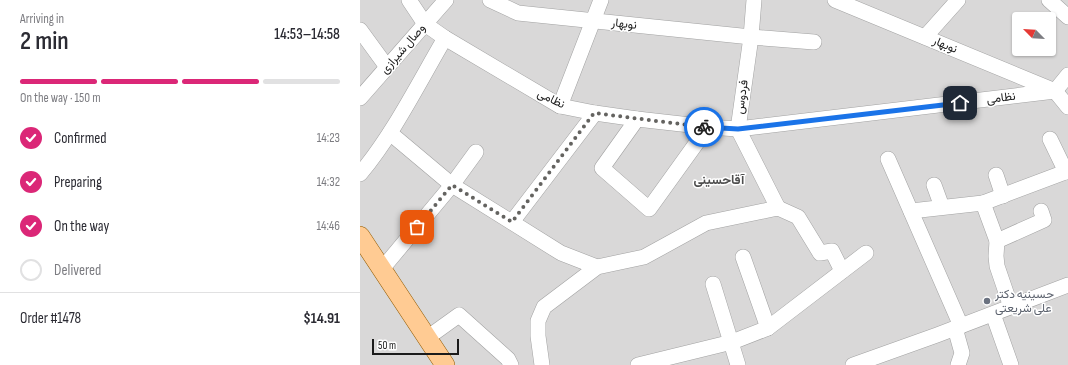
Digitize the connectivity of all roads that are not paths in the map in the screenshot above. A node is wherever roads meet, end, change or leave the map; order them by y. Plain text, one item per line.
1 (409, 0) edge
2 (446, 0) edge
3 (490, 0) edge
4 (601, 0) edge
5 (754, 0) edge
6 (834, 0) edge
7 (958, 0) edge
8 (1049, 0) edge
9 (1068, 17) edge
10 (593, 20) junction
11 (425, 24) junction
12 (360, 30) edge
13 (751, 37) junction
14 (925, 37) junction
15 (445, 38) junction
16 (814, 42) dead end
17 (387, 68) junction
18 (1068, 75) edge
19 (1055, 91) junction
20 (360, 98) edge
21 (560, 106) junction
22 (1068, 107) edge
23 (594, 113) junction
24 (637, 119) junction
25 (708, 127) junction
26 (738, 129) junction
27 (390, 133) junction
28 (1050, 139) dead end
29 (476, 152) dead end
30 (888, 159) dead end
31 (1067, 172) edge
32 (360, 174) edge
33 (996, 175) dead end
34 (452, 185) junction
35 (934, 185) dead end
36 (1003, 196) junction
37 (983, 203) junction
38 (942, 207) junction
39 (778, 208) junction
40 (911, 211) junction
41 (1041, 211) dead end
42 (512, 222) junction
43 (360, 236) edge
44 (997, 240) junction
45 (866, 253) dead end
46 (743, 257) dead end
47 (597, 267) junction
48 (382, 269) junction
49 (842, 271) junction
50 (713, 284) dead end
51 (1068, 285) edge
52 (1011, 307) junction
53 (993, 314) junction
54 (958, 327) junction
55 (768, 328) junction
56 (427, 338) junction
57 (732, 342) junction
58 (885, 360) edge
59 (666, 362) edge
60 (445, 365) edge
61 (510, 365) edge
62 (542, 365) edge
63 (638, 365) edge
64 (738, 365) edge
65 (853, 365) edge
66 (958, 365) edge
67 (1011, 365) edge

1 - 11 street
2 - 11 street, وصال شیرازی
3 - 10 street, نوبهار
4 - 10 street
5 - 13 street, فردوس
6 - 14 street, نوبهار
7 - 14 street
8 - 9 street
10 - 13 street, نوبهار
10 - 21 street
11 - 15 street, نظامی
11 - 17 street, وصال شیرازی
12 - 17 street
13 - 16 street, نوبهار
13 - 26 street, فردوس
14 - 19 street, نوبهار
15 - 21 street, نظامی
15 - 27 street
17 - 20 street, وصال شیرازی
18 - 19 street
19 - 22 street
19 - 26 street, نظامی
21 - 23 street, نظامی
23 - 24 street, نظامی
23 - 42 street
24 - 25 street, نظامی
24 - 25 street
25 - 26 street, نظامی
26 - 39 street, فردوس
27 - 32 street
27 - 34 street
28 - 31 street
29 - 34 street
30 - 40 street
31 - 36 street
33 - 36 street
34 - 42 street
34 - 48 street
35 - 38 street
36 - 37 street
37 - 38 street
37 - 44 street
38 - 40 street
39 - 47 street
39 - 49 street
40 - 54 street
41 - 44 street
42 - 47 street
43 - 48 main road
44 - 52 street
45 - 49 street
46 - 55 street
47 - 62 street
48 - 56 main road
49 - 55 street
50 - 57 street
51 - 52 street
52 - 53 street
53 - 54 street
53 - 67 street
54 - 58 street
54 - 66 street
55 - 57 street
56 - 60 main road
56 - 61 street
57 - 59 street
57 - 64 street
58 - 65 street
59 - 63 street

